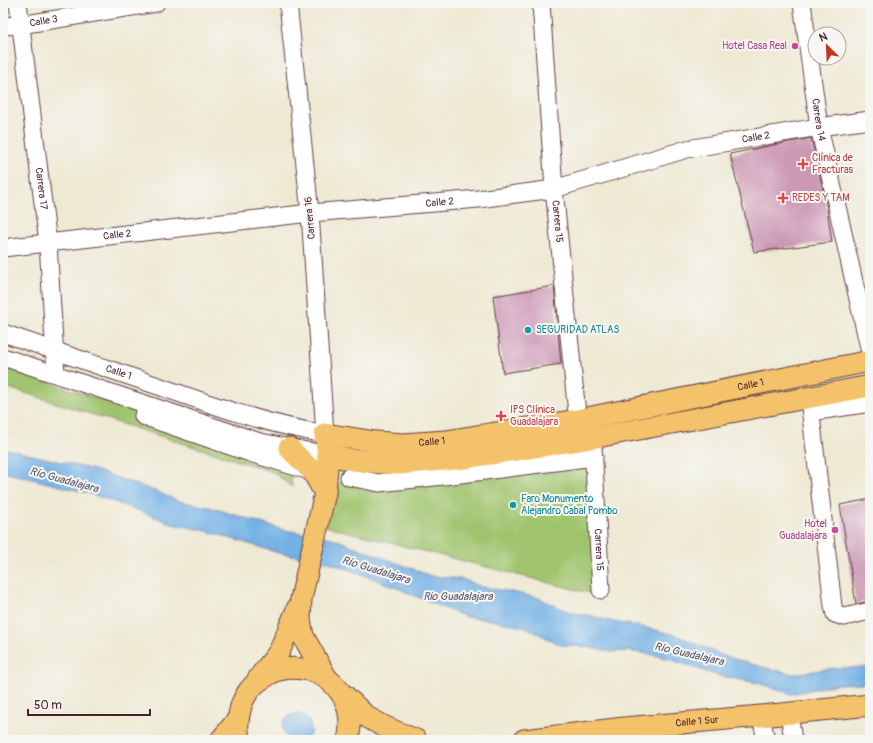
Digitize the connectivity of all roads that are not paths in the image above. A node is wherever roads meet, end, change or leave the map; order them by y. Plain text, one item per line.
1 (18, 3) edge
2 (156, 3) edge
3 (288, 3) edge
4 (541, 3) edge
5 (802, 3) edge
6 (20, 25) junction
7 (3, 26) edge
8 (870, 120) edge
9 (819, 127) junction
10 (554, 190) junction
11 (310, 213) junction
12 (48, 243) junction
13 (3, 248) edge
14 (3, 333) edge
15 (55, 351) junction
16 (870, 352) edge
17 (3, 357) edge
18 (870, 361) edge
19 (3, 368) edge
20 (56, 374) junction
21 (870, 386) edge
22 (870, 403) edge
23 (810, 405) junction
24 (325, 434) junction
25 (586, 438) junction
26 (289, 448) junction
27 (328, 455) junction
28 (382, 464) junction
29 (313, 472) junction
30 (349, 477) dead end
31 (325, 495) junction
32 (602, 590) dead end
33 (301, 599) junction
34 (870, 611) edge
35 (333, 684) junction
36 (252, 686) junction
37 (870, 705) edge
38 (789, 713) junction
39 (760, 716) junction
40 (238, 719) junction
41 (625, 734) edge
42 (553, 738) edge
43 (221, 740) edge
44 (240, 740) edge
45 (348, 740) edge
46 (416, 740) edge
47 (524, 740) edge
48 (766, 740) edge
49 (793, 740) edge

1 - 6 street, Carrera 17
2 - 6 street, Calle 3
3 - 11 street, Carrera 16
4 - 10 street, Carrera 15
5 - 9 street, Carrera 14
6 - 7 street, Calle 3
6 - 12 street, Carrera 17
8 - 9 street, Calle 2
9 - 10 street, Calle 2
9 - 16 street, Carrera 14
10 - 11 street, Calle 2
10 - 25 street, Carrera 15
11 - 12 street, Calle 2
11 - 24 street, Carrera 16
12 - 13 street, Calle 2
12 - 15 street, Carrera 17
14 - 15 street, Calle 1
15 - 20 street, Carrera 17
15 - 24 street, Calle 1
17 - 20 street, Calle 1
18 - 25 main road, Calle 1
19 - 29 street
20 - 26 street, Calle 1
21 - 23 main road, Calle 1
22 - 23 street
23 - 25 main road, Calle 1
23 - 34 street
24 - 25 main road, Calle 1
24 - 27 main road
25 - 28 main road, Calle 1
25 - 30 street
25 - 32 street, Carrera 15
26 - 27 street, Calle 1
26 - 29 main road
27 - 28 main road, Calle 1
27 - 31 main road
28 - 31 main road
29 - 31 main road
31 - 33 main road
33 - 35 main road
33 - 36 main road
35 - 36 main road
35 - 45 main road
35 - 46 main road
36 - 40 main road
37 - 38 main road, Calle 1 Sur
38 - 39 main road, Calle 1 Sur
38 - 49 street
39 - 41 main road, Calle 1 Sur
39 - 48 street
40 - 43 main road
40 - 44 main road
41 - 42 main road, Calle 1 Sur
42 - 47 main road, Calle 1 Sur

